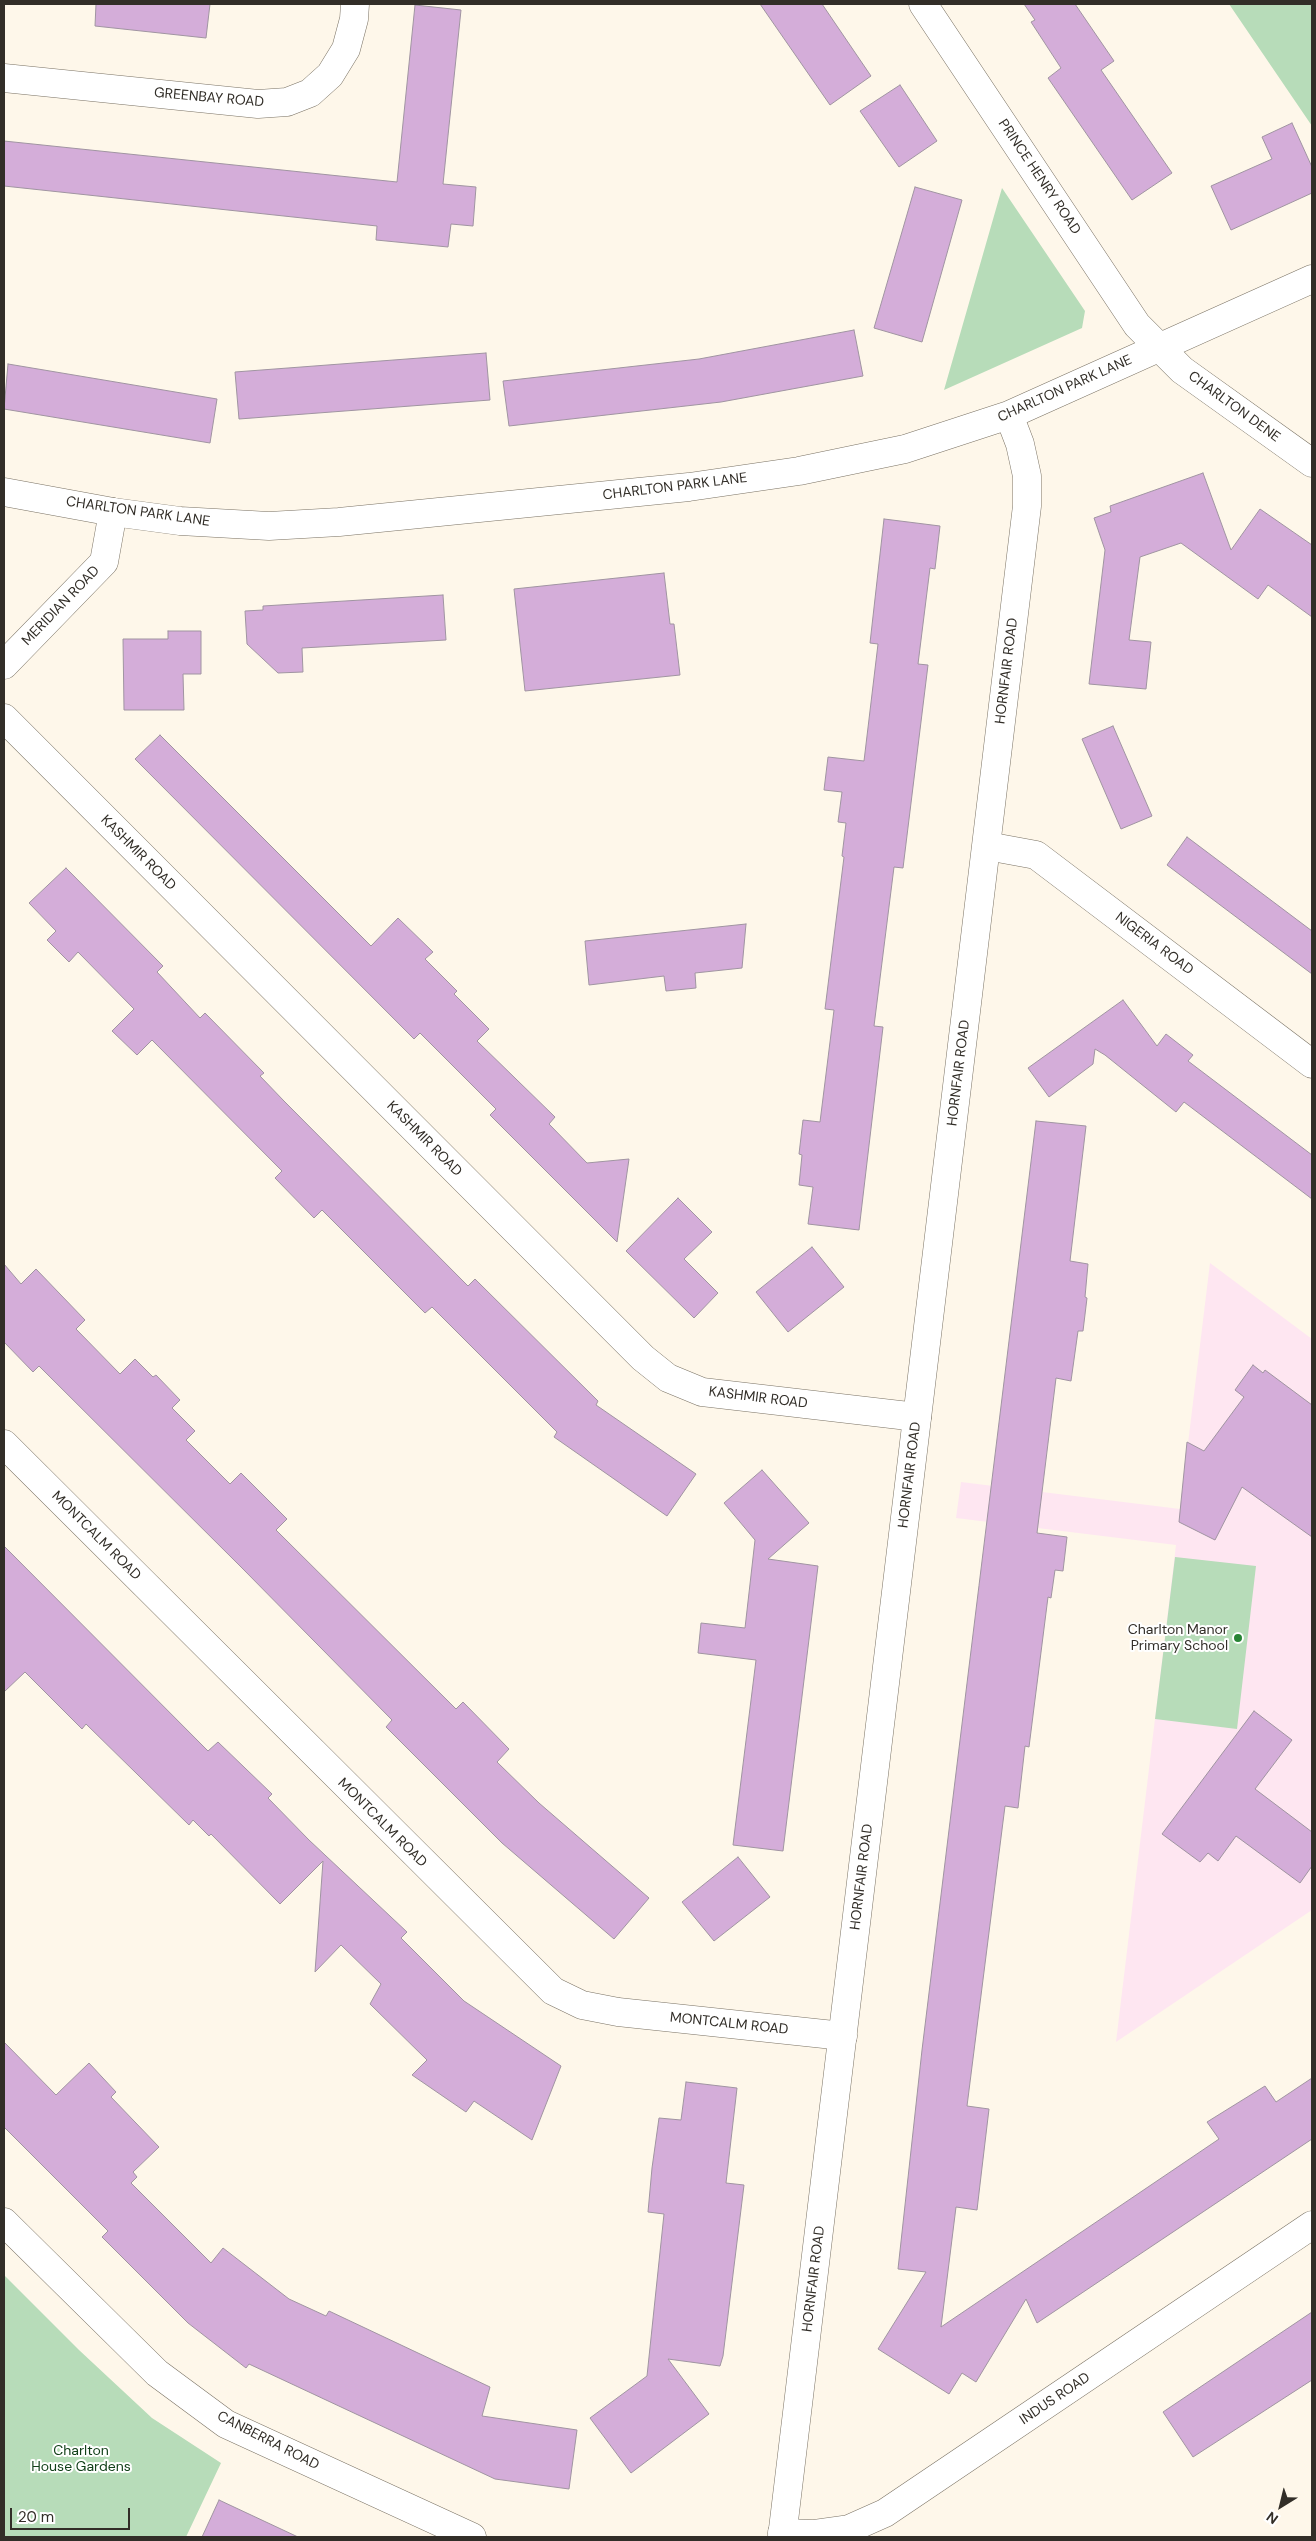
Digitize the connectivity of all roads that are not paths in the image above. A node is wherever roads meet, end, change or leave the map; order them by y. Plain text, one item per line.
1 (355, 4) edge
2 (923, 4) edge
3 (4, 78) edge
4 (1312, 279) edge
5 (1160, 347) junction
6 (1009, 415) junction
7 (1312, 463) edge
8 (4, 492) edge
9 (113, 512) junction
10 (4, 665) edge
11 (4, 718) edge
12 (987, 846) junction
13 (1312, 1064) edge
14 (917, 1417) junction
15 (4, 1444) edge
16 (843, 2036) junction
17 (4, 2222) edge
18 (1312, 2225) edge
19 (782, 2535) edge
20 (472, 2537) edge

1 - 3 street, GREENBAY ROAD
2 - 5 street, PRINCE HENRY ROAD
4 - 5 street, CHARLTON PARK LANE
5 - 6 street, CHARLTON PARK LANE
5 - 7 street, CHARLTON DENE
6 - 9 street, CHARLTON PARK LANE
6 - 12 street, HORNFAIR ROAD
8 - 9 street, CHARLTON PARK LANE
9 - 10 street, MERIDIAN ROAD
11 - 14 street, KASHMIR ROAD
12 - 13 street, NIGERIA ROAD
12 - 14 street, HORNFAIR ROAD
14 - 16 street, HORNFAIR ROAD
15 - 16 street, MONTCALM ROAD
16 - 19 street, HORNFAIR ROAD
17 - 20 street, CANBERRA ROAD
18 - 19 street, INDUS ROAD

